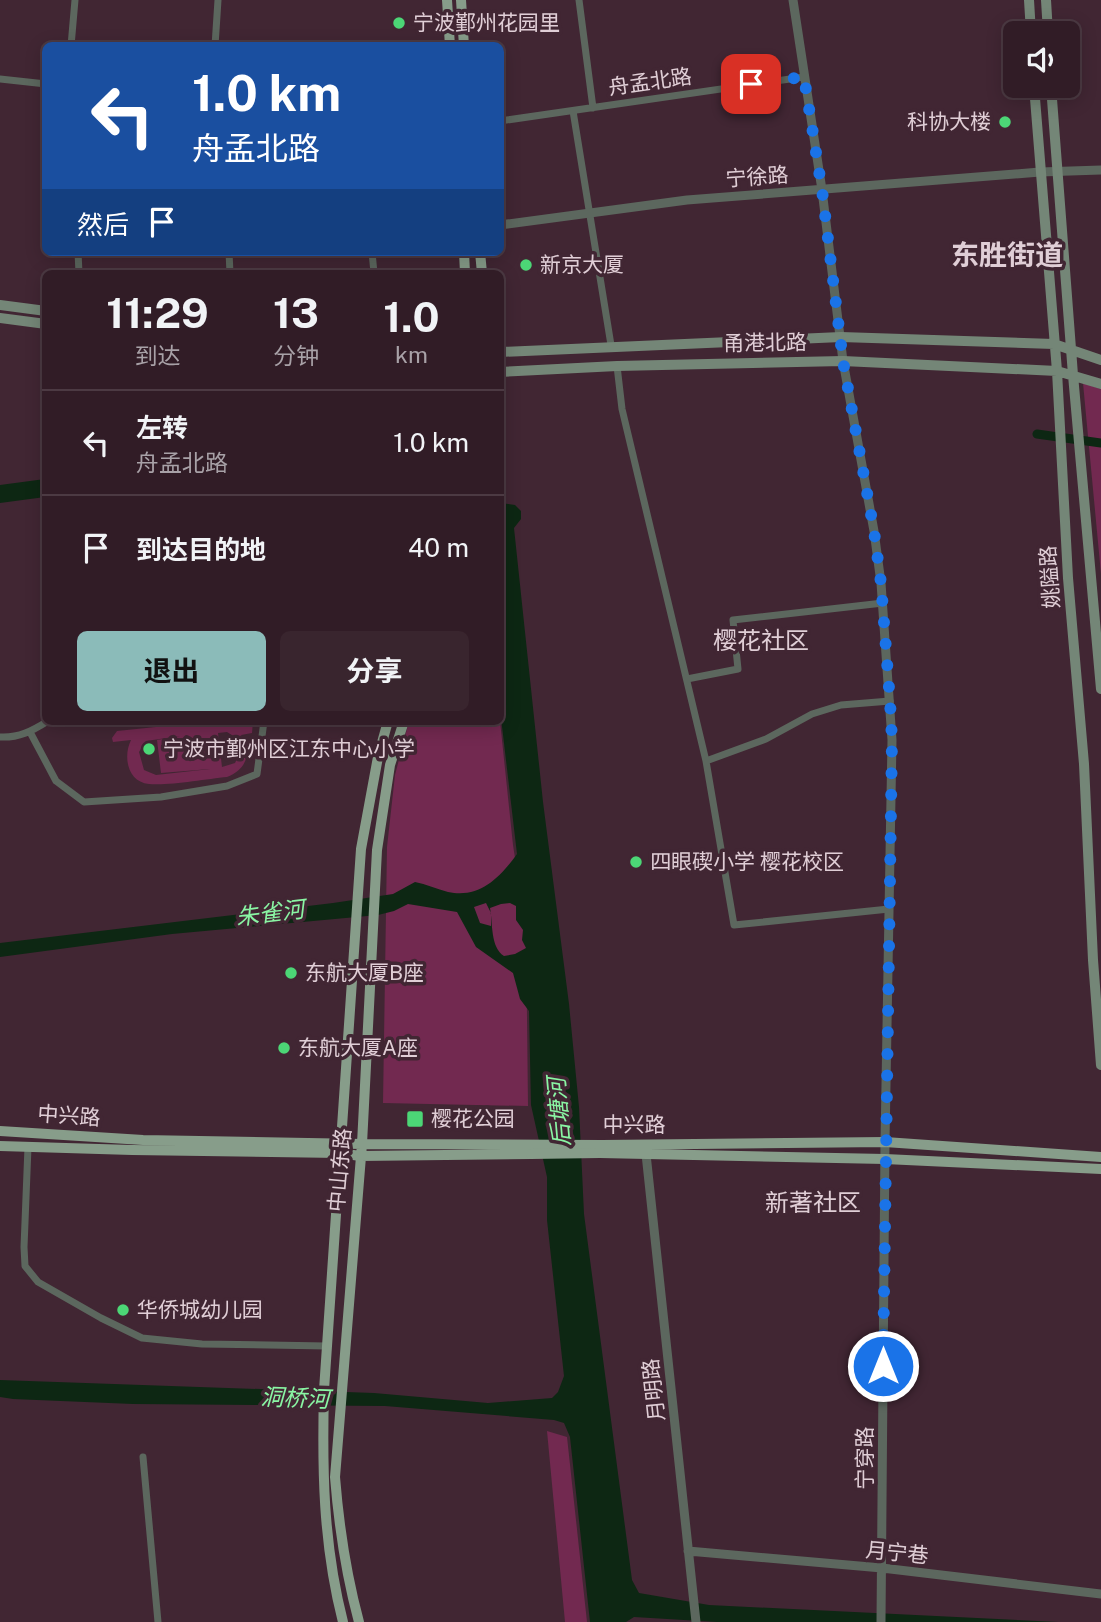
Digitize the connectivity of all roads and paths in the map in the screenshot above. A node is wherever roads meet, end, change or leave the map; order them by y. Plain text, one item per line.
1 (75, 0) edge
2 (218, 0) edge
3 (447, 0) edge
4 (461, 0) edge
5 (579, 0) edge
6 (793, 0) edge
7 (1029, 0) edge
8 (1046, 0) edge
9 (1030, 21) edge
10 (1047, 21) edge
11 (71, 42) edge
12 (215, 42) edge
13 (450, 42) edge
14 (464, 42) edge
15 (804, 77) junction
16 (0, 79) edge
17 (42, 84) edge
18 (1035, 98) edge
19 (1053, 98) edge
20 (593, 108) junction
21 (573, 111) junction
22 (504, 120) edge
23 (1101, 170) edge
24 (1040, 172) junction
25 (1057, 172) junction
26 (822, 190) junction
27 (590, 213) junction
28 (504, 224) edge
29 (0, 305) edge
30 (42, 310) edge
31 (0, 318) edge
32 (42, 323) edge
33 (841, 337) junction
34 (1054, 344) junction
35 (611, 345) junction
36 (1071, 349) junction
37 (504, 352) edge
38 (1101, 360) edge
39 (843, 361) junction
40 (617, 366) junction
41 (1057, 371) junction
42 (504, 372) edge
43 (1073, 375) junction
44 (1101, 384) edge
45 (883, 603) junction
46 (687, 679) junction
47 (1101, 690) edge
48 (890, 701) junction
49 (42, 725) edge
50 (263, 725) edge
51 (387, 725) edge
52 (403, 725) edge
53 (30, 732) junction
54 (0, 737) edge
55 (706, 761) junction
56 (889, 909) junction
57 (1101, 1065) edge
58 (0, 1131) edge
59 (885, 1142) junction
60 (362, 1144) junction
61 (0, 1146) edge
62 (28, 1147) junction
63 (341, 1148) junction
64 (531, 1149) junction
65 (601, 1149) junction
66 (646, 1154) junction
67 (360, 1156) junction
68 (1101, 1157) edge
69 (885, 1159) junction
70 (1101, 1169) edge
71 (327, 1346) junction
72 (143, 1457) dead end
73 (688, 1551) junction
74 (882, 1568) junction
75 (1101, 1594) edge
76 (158, 1622) edge
77 (343, 1622) edge
78 (359, 1622) edge
79 (696, 1622) edge
80 (881, 1622) edge

1 - 11 street
2 - 12 street
3 - 13 main road
4 - 14 main road
5 - 20 street
6 - 15 street, 宁穿路
7 - 9 main road
8 - 10 main road
15 - 20 street, 舟孟北路
15 - 26 street, 宁穿路
16 - 17 street
18 - 24 main road, 姚隘路
19 - 25 main road, 姚隘路
20 - 21 street, 舟孟北路
21 - 22 street, 舟孟北路
21 - 27 street
23 - 25 street, 宁徐路
24 - 25 street, 宁徐路
24 - 26 street, 宁徐路
24 - 34 main road, 姚隘路
25 - 36 main road, 姚隘路
26 - 27 street, 宁徐路
26 - 33 street, 宁穿路
27 - 28 street, 宁徐路
27 - 35 street
29 - 30 main road
31 - 32 main road
33 - 34 main road, 甬港北路
33 - 35 main road, 甬港北路
33 - 39 street, 宁穿路
34 - 36 main road, 甬港北路
34 - 41 main road, 姚隘路
35 - 37 main road, 甬港北路
36 - 38 main road, 甬港北路
36 - 43 main road, 姚隘路
39 - 40 main road, 甬港北路
39 - 41 main road, 甬港北路
39 - 45 street, 宁穿路
40 - 42 main road, 甬港北路
40 - 46 street
41 - 43 main road, 甬港北路
41 - 57 main road, 姚隘路
43 - 44 main road, 甬港北路
43 - 47 main road, 姚隘路
45 - 46 street
45 - 48 street, 宁穿路
46 - 55 street
48 - 55 street
48 - 56 street, 宁穿路
49 - 53 street
50 - 53 street
51 - 63 main road, 中山东路
52 - 60 main road, 中山东路
53 - 54 street
55 - 56 street
56 - 59 street, 宁穿路
58 - 63 main road, 中兴路
59 - 65 main road, 中兴路
59 - 68 main road, 中兴路
59 - 69 street, 宁穿路
60 - 63 main road, 中兴路
60 - 64 main road, 中兴路
60 - 67 main road, 中山东路
61 - 62 main road, 中兴路
62 - 63 main road, 中兴路
62 - 71 street
63 - 67 main road, 中兴路
63 - 71 main road, 中山东路
64 - 65 main road, 中兴路, bridge
64 - 67 main road, 中兴路
65 - 66 main road, 中兴路
66 - 69 main road, 中兴路
66 - 73 street, 月明路
67 - 78 main road, 中山东路
69 - 70 main road, 中兴路
69 - 74 street, 宁穿路
71 - 77 main road, 中山东路
72 - 76 street
73 - 74 street, 月宁巷
73 - 79 street, 月明路
74 - 75 street, 月宁巷
74 - 80 street, 宁穿路

